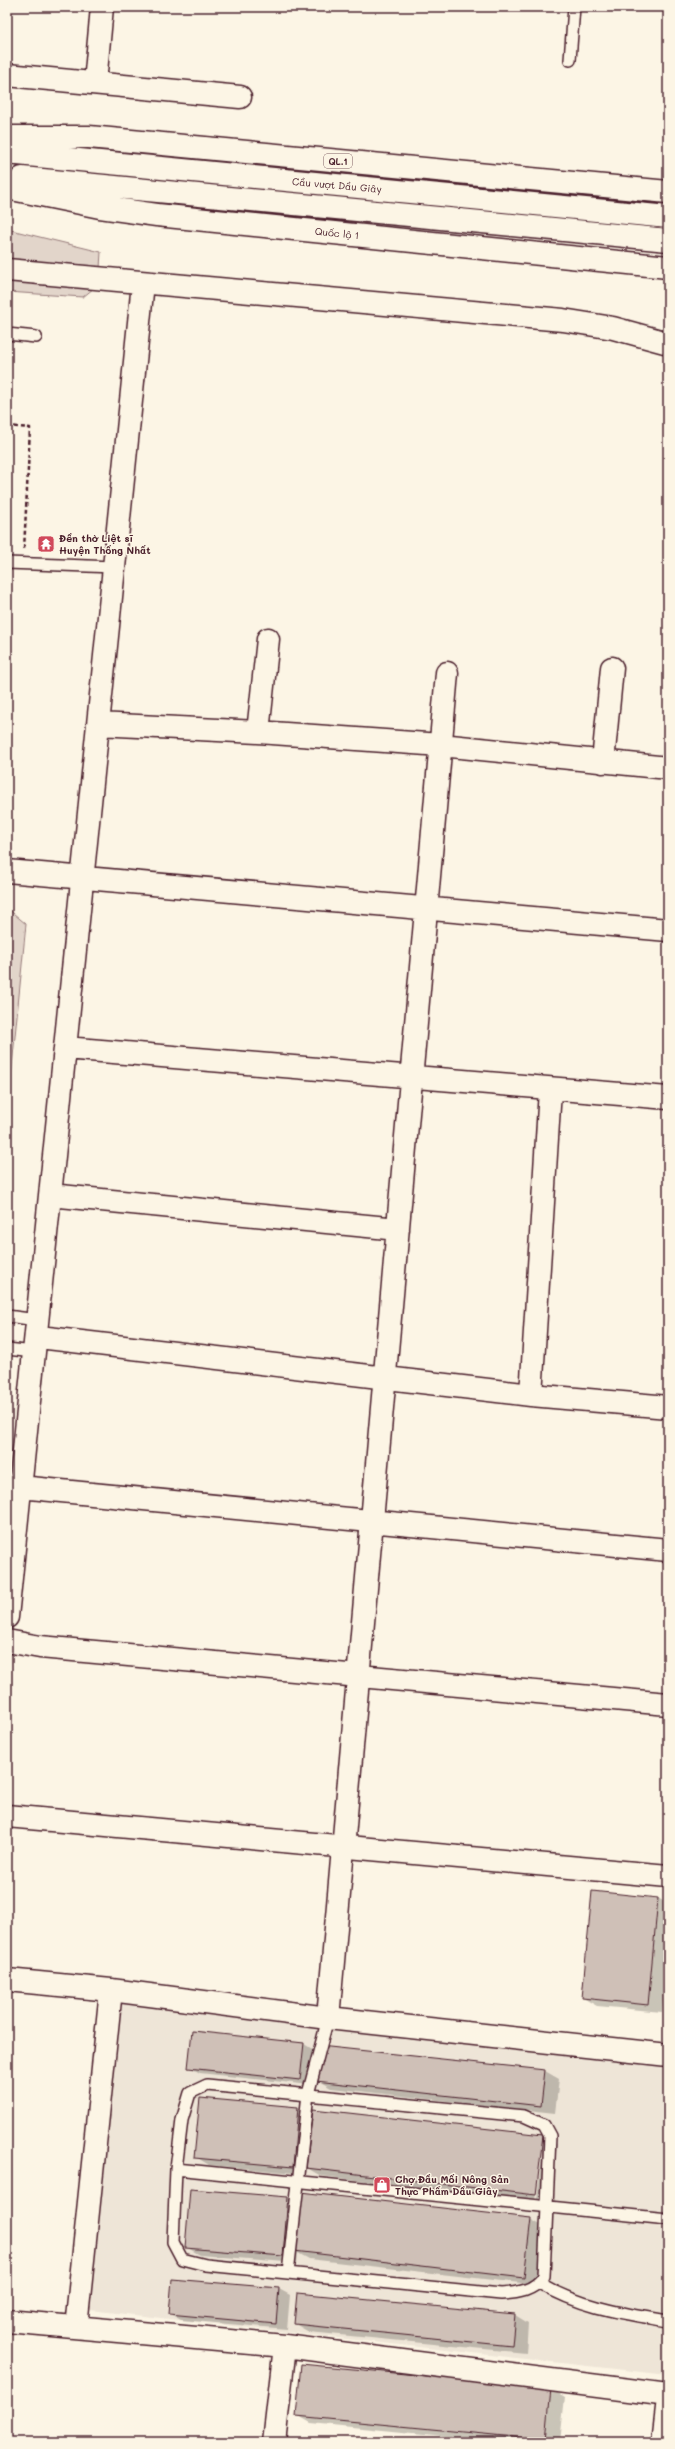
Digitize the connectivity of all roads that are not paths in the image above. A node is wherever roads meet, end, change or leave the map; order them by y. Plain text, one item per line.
1 (102, 7) edge
2 (574, 7) edge
3 (570, 60) dead end
4 (7, 75) edge
5 (95, 83) junction
6 (240, 97) dead end
7 (7, 137) edge
8 (7, 153) edge
9 (7, 177) edge
10 (7, 188) edge
11 (668, 192) edge
12 (668, 217) edge
13 (668, 240) edge
14 (633, 263) junction
15 (668, 267) edge
16 (7, 270) edge
17 (668, 281) edge
18 (143, 283) junction
19 (7, 334) edge
20 (36, 337) dead end
21 (668, 343) edge
22 (7, 563) edge
23 (114, 567) junction
24 (268, 639) dead end
25 (612, 668) dead end
26 (447, 673) dead end
27 (98, 724) junction
28 (258, 732) junction
29 (441, 744) junction
30 (603, 762) junction
31 (668, 768) edge
32 (7, 871) edge
33 (82, 878) junction
34 (427, 908) junction
35 (668, 930) edge
36 (65, 1048) junction
37 (412, 1077) junction
38 (550, 1090) junction
39 (668, 1098) edge
40 (50, 1195) junction
41 (398, 1229) junction
42 (7, 1316) edge
43 (37, 1336) junction
44 (7, 1349) edge
45 (385, 1377) junction
46 (531, 1395) junction
47 (668, 1407) edge
48 (20, 1487) junction
49 (372, 1522) junction
50 (668, 1550) edge
51 (7, 1617) edge
52 (7, 1641) edge
53 (359, 1676) junction
54 (668, 1704) edge
55 (7, 1816) edge
56 (344, 1846) junction
57 (668, 1876) edge
58 (7, 1980) edge
59 (110, 1990) junction
60 (328, 2018) junction
61 (668, 2054) edge
62 (308, 2094) junction
63 (176, 2169) junction
64 (297, 2182) junction
65 (547, 2207) junction
66 (668, 2219) edge
67 (288, 2274) junction
68 (539, 2283) junction
69 (7, 2321) edge
70 (668, 2321) edge
71 (76, 2327) junction
72 (285, 2346) junction
73 (668, 2395) edge
74 (668, 2399) edge
75 (274, 2442) edge
76 (663, 2442) edge

1 - 5 main road
2 - 3 lane
4 - 5 main road
5 - 6 main road
7 - 11 main road, QL.1
8 - 12 main road, Cầu vượt Dầu Giây
9 - 13 main road
10 - 14 main road, Quốc lộ 1
14 - 15 main road, Quốc lộ 1
14 - 17 main road
16 - 18 main road
18 - 21 main road
18 - 23 main road
19 - 20 lane
22 - 23 lane
23 - 27 main road
24 - 28 main road
25 - 30 main road
26 - 29 main road
27 - 28 main road
27 - 33 main road
28 - 29 main road
29 - 30 main road
29 - 34 main road
30 - 31 main road
32 - 33 main road
33 - 34 main road
33 - 36 main road
34 - 35 main road
34 - 37 main road
36 - 37 main road
36 - 40 main road
37 - 38 main road
37 - 41 main road
38 - 39 main road
38 - 46 main road
40 - 41 main road
40 - 43 main road
41 - 45 main road
42 - 43 lane
43 - 44 lane
43 - 45 main road
43 - 48 main road
45 - 46 main road
45 - 49 main road
46 - 47 main road
48 - 49 main road
48 - 51 main road
49 - 50 main road
49 - 53 main road
52 - 53 main road
53 - 54 main road
53 - 56 main road
55 - 56 main road
56 - 57 main road
56 - 60 main road
58 - 59 main road
59 - 60 main road
59 - 71 main road
60 - 61 main road
60 - 62 lane
62 - 63 lane
62 - 64 lane
62 - 65 lane
63 - 64 lane
63 - 67 lane
64 - 65 lane
64 - 67 lane
65 - 66 lane
65 - 68 lane
67 - 68 lane
68 - 70 lane
69 - 71 main road
71 - 72 main road
72 - 73 main road
72 - 75 main road
74 - 76 main road

